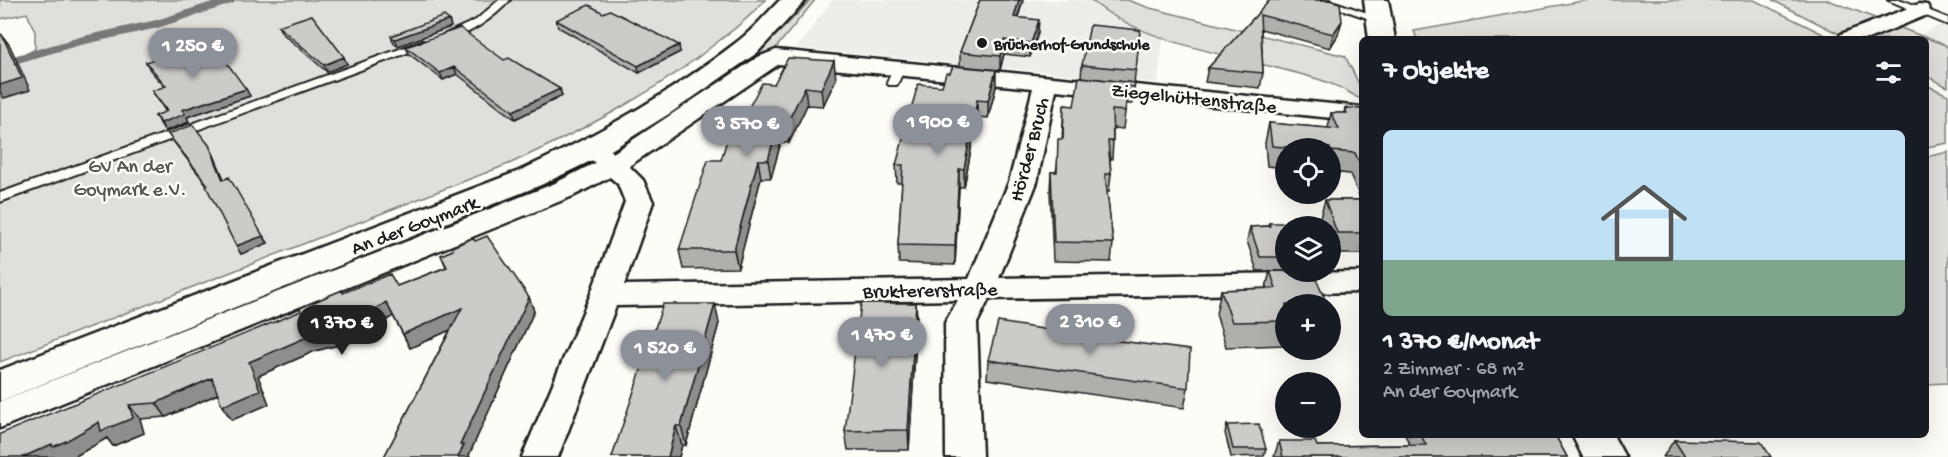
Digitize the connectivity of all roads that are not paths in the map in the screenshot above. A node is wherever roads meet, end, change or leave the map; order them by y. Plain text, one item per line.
1 (505, 0) edge
2 (794, 0) edge
3 (1318, 0) edge
4 (1893, 0) edge
5 (1919, 10) junction
6 (1378, 19) edge
7 (1948, 22) edge
8 (1856, 36) edge
9 (1046, 82) junction
10 (1359, 114) edge
11 (603, 156) junction
12 (0, 198) edge
13 (1359, 282) edge
14 (980, 288) junction
15 (605, 296) junction
16 (0, 386) edge
17 (0, 415) edge
18 (1594, 438) edge
19 (540, 457) edge
20 (964, 457) edge
21 (1604, 457) edge

1 - 12 lane
2 - 11 main road, An der Goymark
3 - 6 lane
4 - 5 lane
5 - 7 lane
5 - 8 street
9 - 10 street, Ziegelhüttenstraße
9 - 11 street, Ziegelhüttenstraße
9 - 14 street, Hörder Bruch
11 - 15 street
11 - 16 main road, An der Goymark
11 - 17 street, An der Goymark
13 - 14 street, Bruktererstraße
14 - 15 street, Bruktererstraße
14 - 20 street, Hörder Bruch
15 - 19 street
18 - 21 main road

